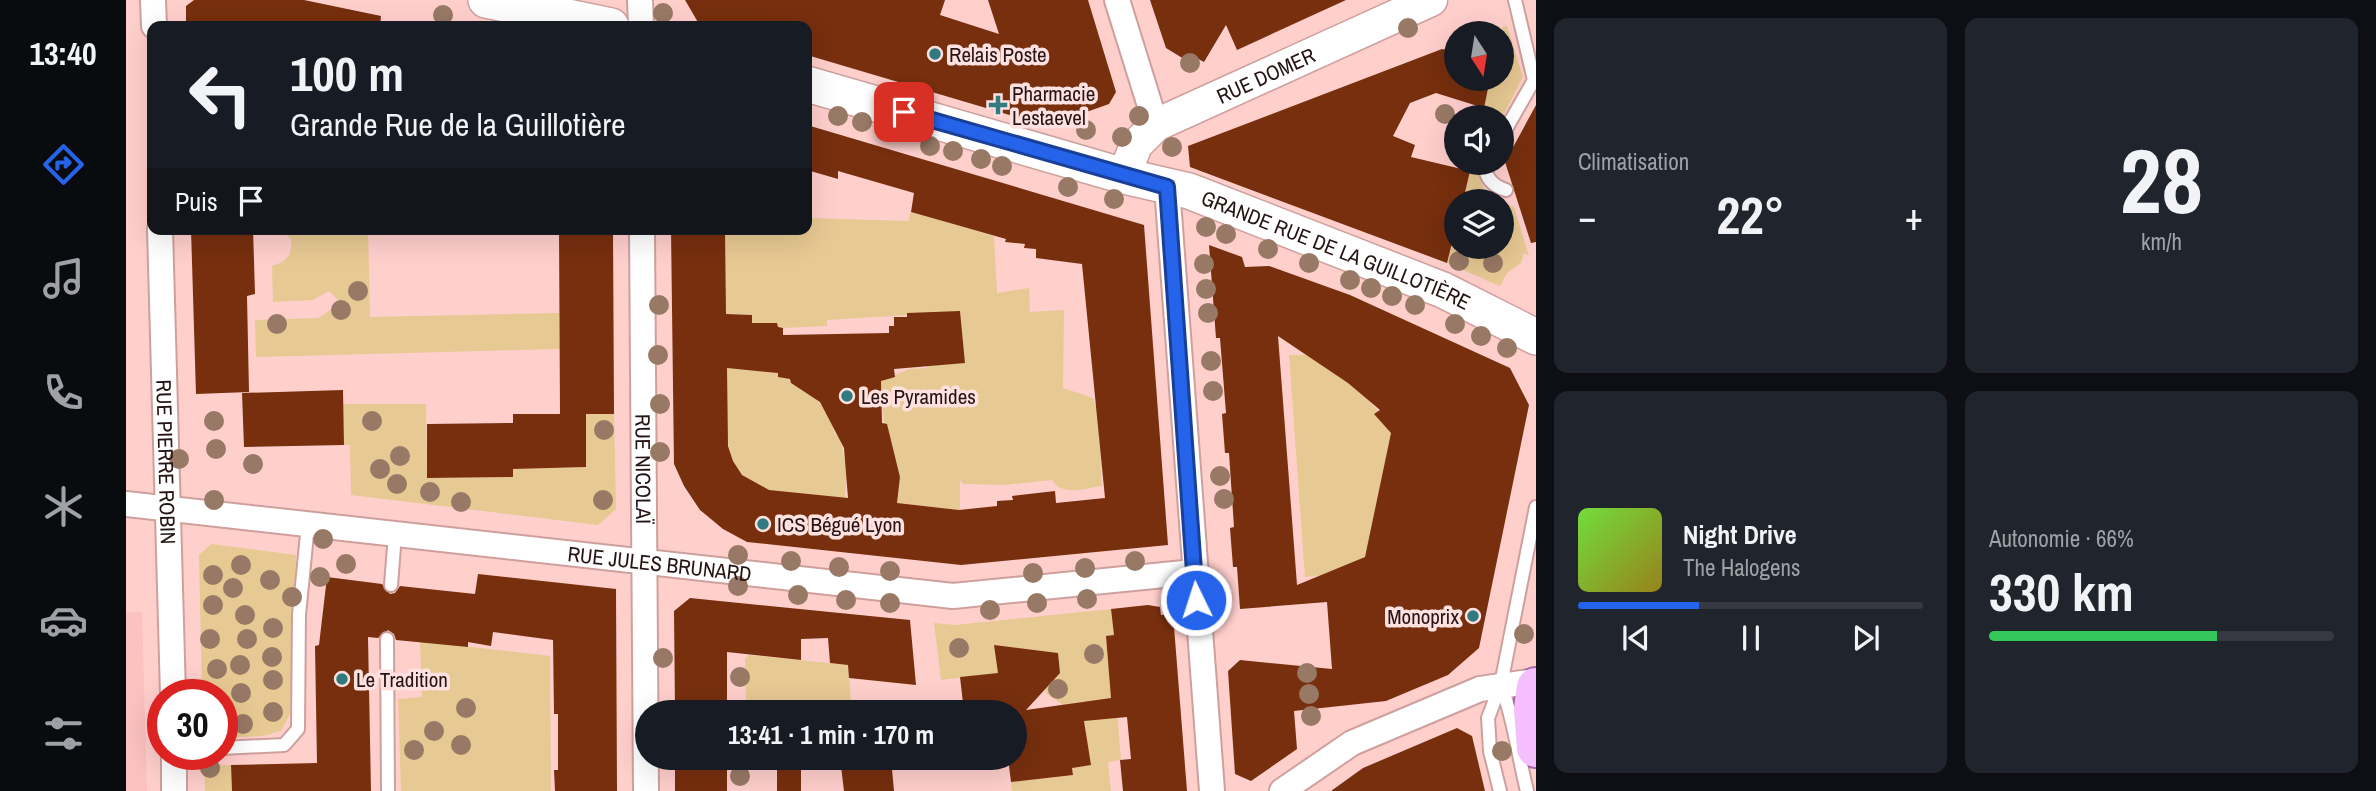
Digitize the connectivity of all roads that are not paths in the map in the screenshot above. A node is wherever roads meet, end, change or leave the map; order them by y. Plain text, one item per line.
1 (153, 0) edge
2 (486, 0) edge
3 (640, 0) edge
4 (1117, 0) edge
5 (1431, 0) edge
6 (1515, 0) edge
7 (154, 21) edge
8 (587, 21) edge
9 (641, 21) edge
10 (812, 85) edge
11 (1514, 115) edge
12 (1156, 125) junction
13 (1487, 175) edge
14 (1124, 176) junction
15 (1167, 187) junction
16 (1503, 189) edge
17 (160, 235) edge
18 (642, 235) edge
19 (1536, 337) edge
20 (126, 504) edge
21 (1536, 507) edge
22 (169, 510) junction
23 (308, 524) junction
24 (395, 534) junction
25 (645, 560) junction
26 (1194, 572) junction
27 (391, 585) dead end
28 (387, 639) dead end
29 (173, 679) edge
30 (1536, 681) edge
31 (1519, 686) edge
32 (238, 747) edge
33 (1536, 748) edge
34 (174, 770) edge
35 (174, 791) edge
36 (388, 791) edge
37 (646, 791) edge
38 (1212, 791) edge
39 (1282, 791) edge
40 (1500, 791) edge
41 (1527, 791) edge

1 - 7 street
2 - 8 main road
3 - 9 street
4 - 12 street
5 - 12 street, RUE DOMER
6 - 11 lane
10 - 14 main road, GRANDE RUE DE LA GUILLOTIÈRE
12 - 14 street, RUE DOMER
13 - 16 lane
14 - 15 main road, GRANDE RUE DE LA GUILLOTIÈRE
15 - 19 main road, GRANDE RUE DE LA GUILLOTIÈRE
15 - 26 street
17 - 22 street, RUE PIERRE ROBIN
18 - 25 street, RUE NICOLAÏ
20 - 22 street, RUE JULES BRUNARD
21 - 31 lane
22 - 23 street, RUE JULES BRUNARD
22 - 29 street, RUE PIERRE ROBIN
23 - 24 street, RUE JULES BRUNARD
23 - 32 lane
24 - 25 street, RUE JULES BRUNARD
24 - 27 lane
25 - 26 street, RUE JULES BRUNARD
25 - 37 street, RUE NICOLAÏ
26 - 38 street
28 - 36 lane
30 - 31 street
31 - 33 main road
31 - 39 street
31 - 40 lane
31 - 41 lane
34 - 35 street

